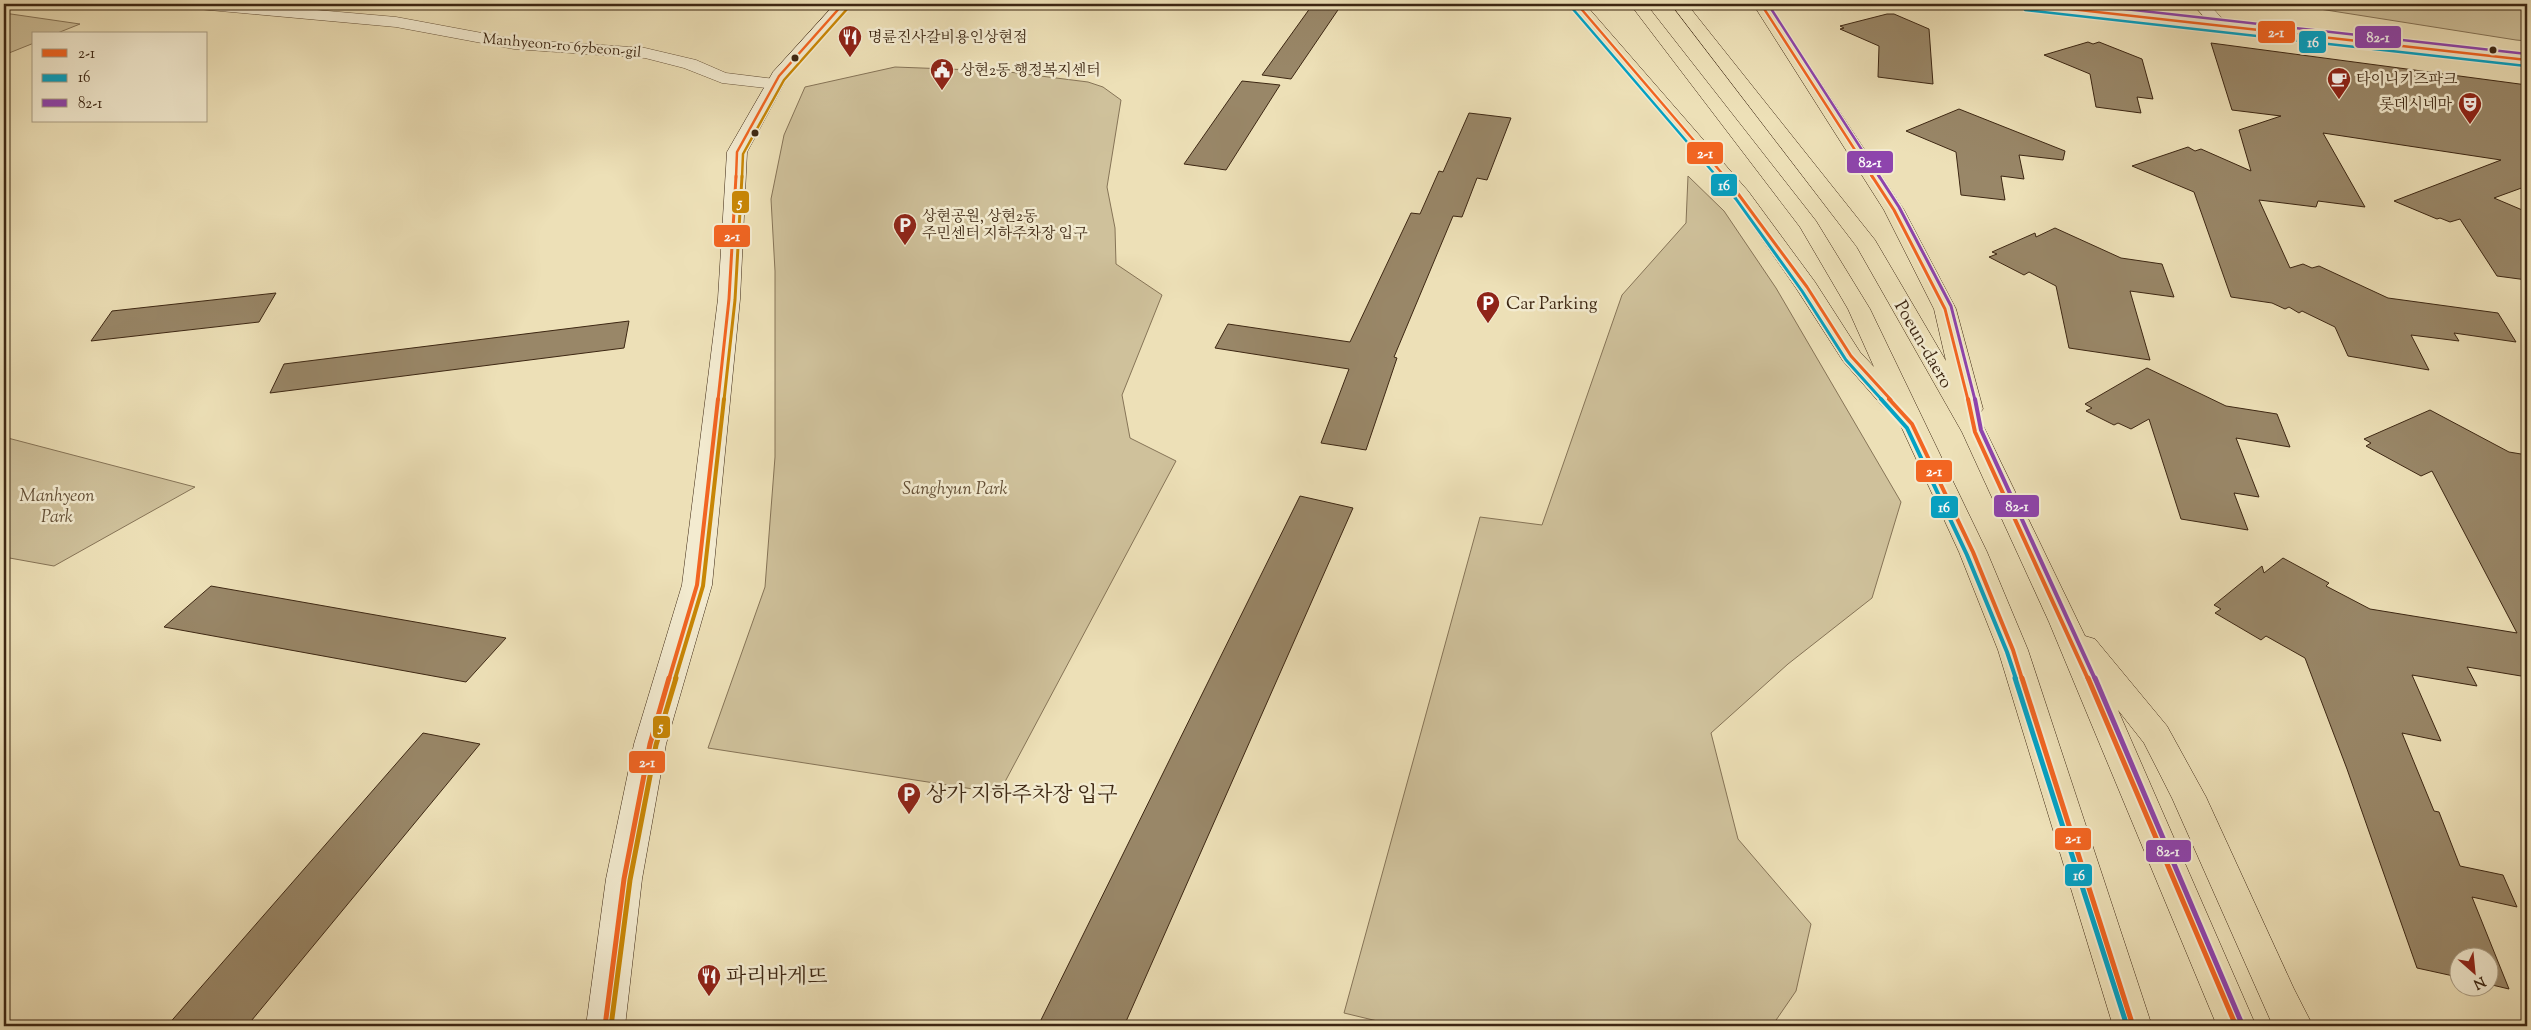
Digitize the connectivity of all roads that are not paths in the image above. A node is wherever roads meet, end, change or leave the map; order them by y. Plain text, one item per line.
1 (198, 4) edge
2 (843, 4) edge
3 (1577, 4) edge
4 (1638, 4) edge
5 (1679, 4) edge
6 (1761, 4) edge
7 (2026, 4) edge
8 (2201, 4) edge
9 (2218, 24) junction
10 (2527, 60) edge
11 (775, 84) junction
12 (1912, 424) junction
13 (1975, 432) junction
14 (2064, 622) junction
15 (605, 1026) edge
16 (2133, 1026) edge
17 (2236, 1026) edge
18 (2294, 1026) edge

1 - 11 street, Manhyeon-ro 67beon-gil
2 - 11 street
3 - 12 main road
4 - 12 main road
5 - 13 main road, Poeun-daero
6 - 13 main road
7 - 9 street
8 - 9 street
9 - 10 street
11 - 15 street
12 - 16 main road
13 - 14 main road, Poeun-daero
14 - 17 main road, Poeun-daero
14 - 18 main road

